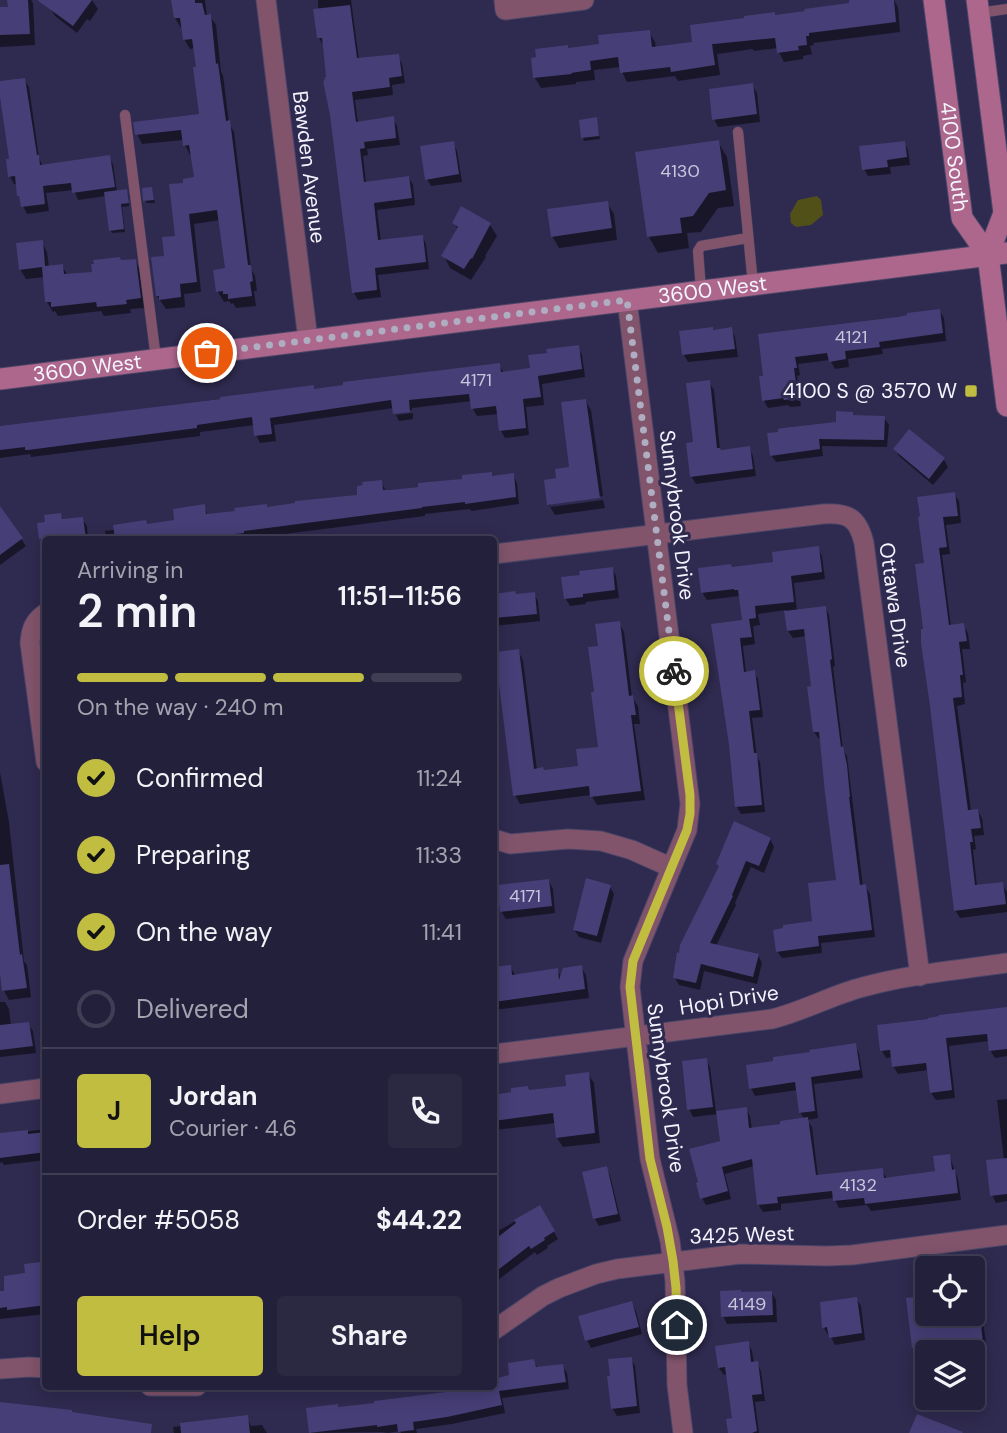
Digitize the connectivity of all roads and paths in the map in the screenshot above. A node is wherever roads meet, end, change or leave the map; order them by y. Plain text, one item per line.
1 (266, 0) edge
2 (504, 0) edge
3 (584, 0) edge
4 (934, 0) edge
5 (977, 5) edge
6 (1007, 9) edge
7 (125, 115) dead end
8 (738, 132) dead end
9 (1003, 173) edge
10 (748, 238) junction
11 (998, 254) edge
12 (753, 284) junction
13 (701, 290) junction
14 (627, 300) junction
15 (308, 340) junction
16 (156, 359) junction
17 (0, 379) edge
18 (1007, 406) edge
19 (656, 534) junction
20 (497, 554) edge
21 (42, 616) edge
22 (42, 732) edge
23 (497, 840) edge
24 (670, 867) junction
25 (1007, 963) edge
26 (920, 976) junction
27 (635, 1036) junction
28 (497, 1054) edge
29 (42, 1089) edge
30 (0, 1094) edge
31 (1007, 1235) edge
32 (673, 1261) junction
33 (497, 1329) edge
34 (42, 1368) edge
35 (0, 1369) edge
36 (683, 1433) edge

1 - 15 street, Bawden Avenue
2 - 3 street
4 - 11 street, 4100 South
5 - 6 lane
5 - 9 street, 4100 South
7 - 16 lane
8 - 10 lane
9 - 11 street, 4100 South
10 - 12 lane
10 - 13 lane
11 - 12 street, 3600 West
11 - 18 street
12 - 13 street, 3600 West
13 - 14 street, 3600 West
14 - 15 street, 3600 West
14 - 19 street, Sunnybrook Drive
15 - 16 street, 3600 West
16 - 17 street, 3600 West
19 - 20 street, Ottawa Drive
19 - 24 street, Sunnybrook Drive
19 - 26 street, Ottawa Drive
21 - 22 street
23 - 24 street
24 - 27 street, Sunnybrook Drive
25 - 26 street, Hopi Drive
26 - 27 street, Hopi Drive
27 - 28 street, Hopi Drive
27 - 32 street, Sunnybrook Drive
29 - 30 street
31 - 32 street, 3425 West
32 - 33 street, 3425 West
32 - 36 street, Sunnybrook Drive
34 - 35 street

